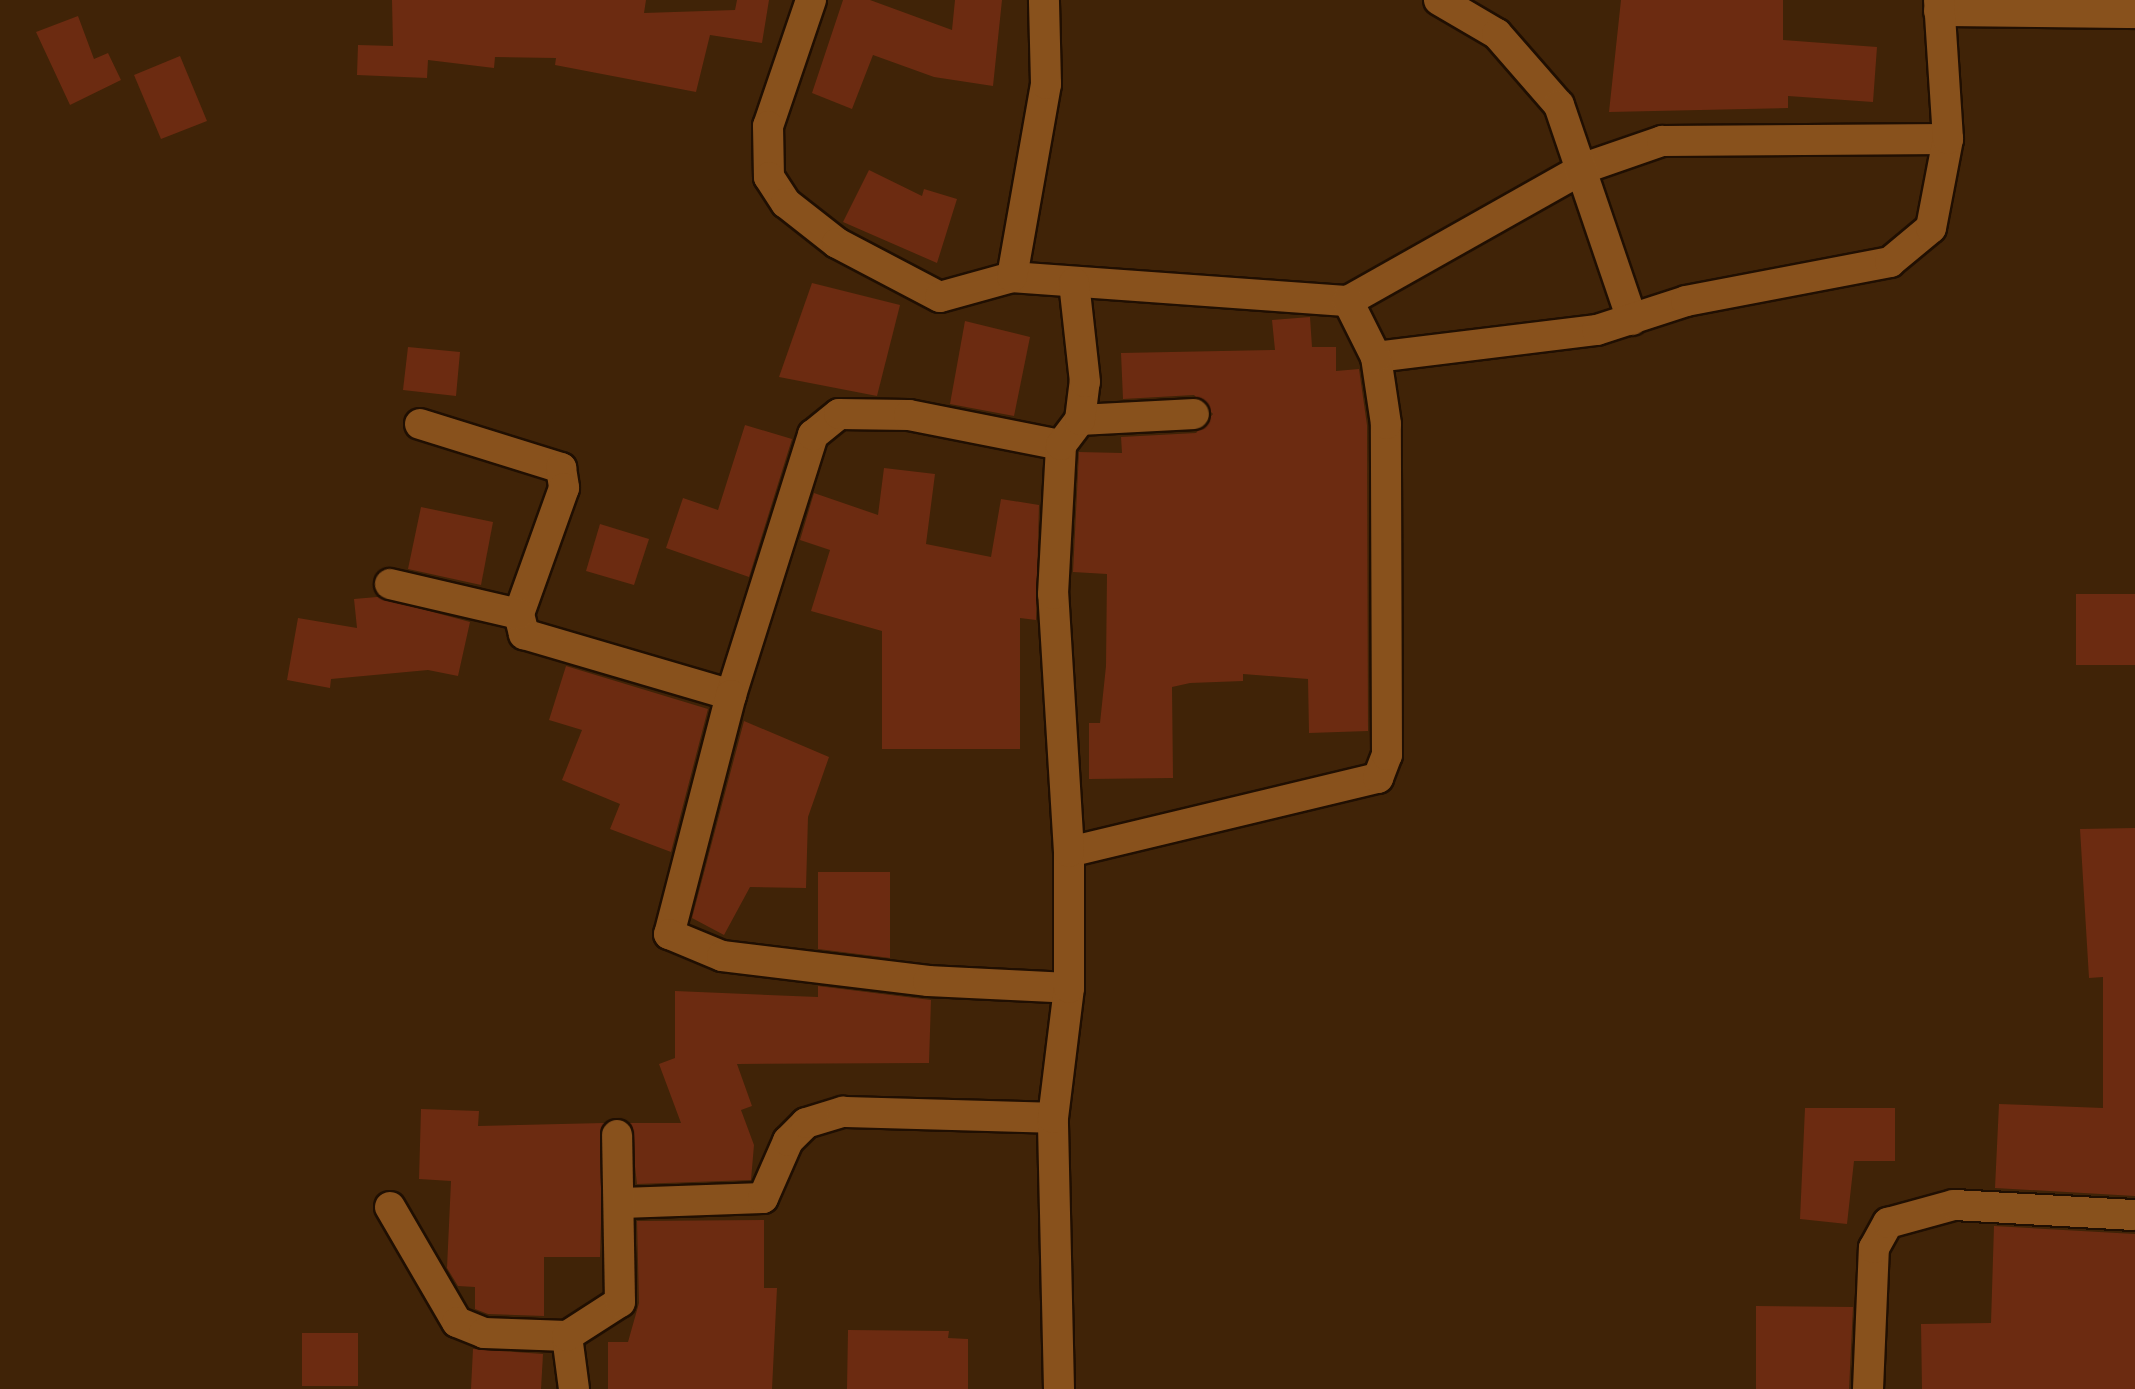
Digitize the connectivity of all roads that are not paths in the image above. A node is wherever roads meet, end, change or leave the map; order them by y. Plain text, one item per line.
1 (812, 0) edge
2 (1044, 0) edge
3 (1439, 0) edge
4 (1939, 6) edge
5 (2135, 13) edge
6 (1948, 139) junction
7 (1584, 168) junction
8 (1012, 277) junction
9 (1074, 283) junction
10 (1348, 301) junction
11 (1632, 320) junction
12 (1376, 357) junction
13 (1194, 414) dead end
14 (420, 424) dead end
15 (1071, 432) junction
16 (390, 584) dead end
17 (519, 614) junction
18 (731, 695) junction
19 (1069, 852) junction
20 (1069, 988) junction
21 (1053, 1118) junction
22 (616, 1135) dead end
23 (622, 1203) junction
24 (390, 1207) dead end
25 (2135, 1215) edge
26 (567, 1336) junction
27 (574, 1389) edge
28 (1059, 1389) edge
29 (1868, 1389) edge

1 - 8 street
2 - 8 street
3 - 7 street
4 - 5 street
4 - 6 street
6 - 7 street
6 - 11 street
7 - 10 street
7 - 11 street
8 - 9 street
9 - 10 street
9 - 15 street
10 - 12 street
11 - 12 street
12 - 19 street
13 - 15 street
14 - 17 street
15 - 18 street
15 - 19 street
16 - 17 street
17 - 18 street
18 - 20 street
19 - 20 street
20 - 21 street
21 - 23 street
21 - 28 street
22 - 23 street
23 - 26 street
24 - 26 street
25 - 29 street
26 - 27 street

